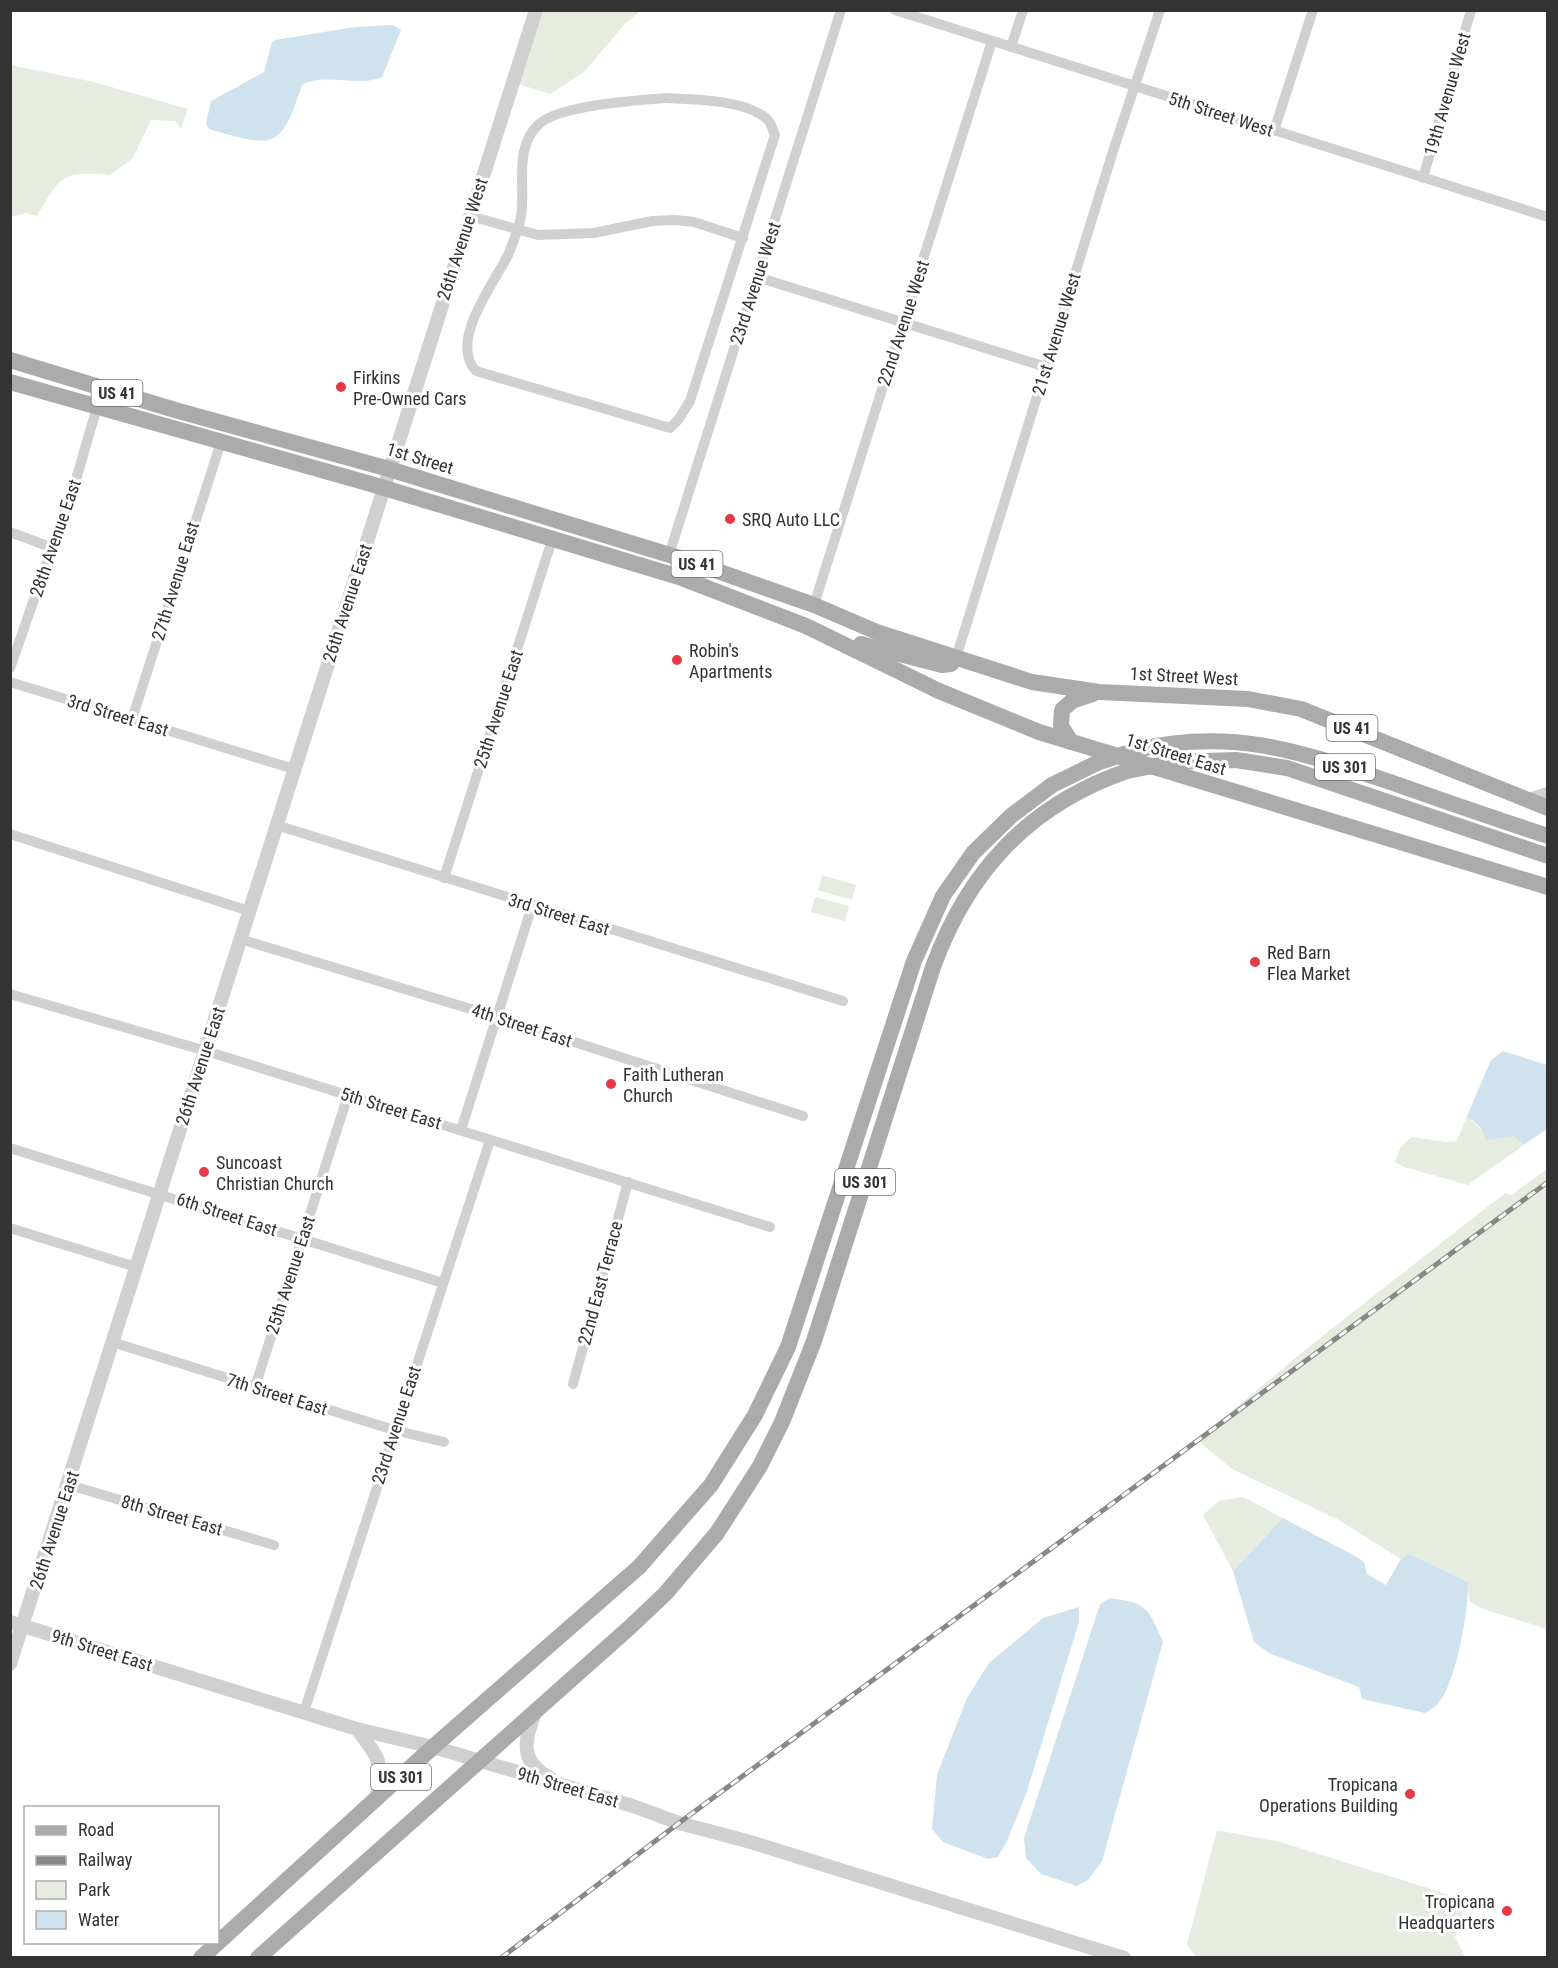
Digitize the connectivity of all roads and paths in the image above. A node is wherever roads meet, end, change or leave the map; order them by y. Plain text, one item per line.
1 (536, 10) edge
2 (841, 10) edge
3 (895, 10) edge
4 (1023, 10) edge
5 (1160, 10) edge
6 (1313, 10) edge
7 (1471, 10) edge
8 (992, 41) junction
9 (1011, 46) junction
10 (1136, 87) junction
11 (1274, 131) junction
12 (1424, 178) junction
13 (470, 216) junction
14 (1548, 217) edge
15 (517, 229) junction
16 (743, 238) junction
17 (757, 277) junction
18 (903, 323) junction
19 (10, 360) edge
20 (1046, 368) junction
21 (10, 370) edge
22 (10, 382) edge
23 (88, 383) junction
24 (97, 407) junction
25 (225, 423) junction
26 (220, 442) junction
27 (389, 468) junction
28 (383, 488) junction
29 (10, 532) edge
30 (552, 540) junction
31 (50, 548) junction
32 (669, 555) junction
33 (622, 559) junction
34 (814, 605) junction
35 (836, 640) junction
36 (956, 658) junction
37 (10, 668) edge
38 (10, 682) edge
39 (1100, 692) junction
40 (132, 719) junction
41 (1071, 742) junction
42 (294, 769) junction
43 (1548, 794) edge
44 (1529, 800) junction
45 (1548, 808) edge
46 (276, 825) junction
47 (10, 834) edge
48 (1548, 836) edge
49 (1548, 856) edge
50 (444, 878) junction
51 (1548, 887) edge
52 (531, 906) junction
53 (249, 911) junction
54 (240, 939) junction
55 (10, 994) edge
56 (843, 1001) dead end
57 (497, 1017) junction
58 (206, 1051) junction
59 (348, 1095) junction
60 (803, 1116) dead end
61 (461, 1130) junction
62 (490, 1140) junction
63 (10, 1148) edge
64 (628, 1182) junction
65 (160, 1193) junction
66 (770, 1227) dead end
67 (10, 1228) edge
68 (302, 1239) junction
69 (136, 1267) junction
70 (443, 1283) junction
71 (112, 1342) junction
72 (573, 1384) dead end
73 (255, 1387) junction
74 (394, 1430) junction
75 (444, 1442) dead end
76 (69, 1485) junction
77 (274, 1545) dead end
78 (16, 1624) edge
79 (10, 1664) edge
80 (304, 1712) junction
81 (535, 1713) junction
82 (357, 1729) junction
83 (433, 1748) junction
84 (476, 1761) junction
85 (565, 1786) junction
86 (376, 1802) junction
87 (219, 1942) edge
88 (217, 1944) edge
89 (201, 1958) edge
90 (258, 1958) edge
91 (1124, 1958) edge

1 - 13 street, 26th Avenue West
2 - 17 street, 23rd Avenue West
3 - 8 street, 5th Street West
4 - 9 street
5 - 10 street, 21st Avenue West
6 - 11 street
7 - 12 street, 19th Avenue West
8 - 9 street, 5th Street West
8 - 18 street, 22nd Avenue West
9 - 10 street, 5th Street West
10 - 11 street, 5th Street West
10 - 20 street, 21st Avenue West
11 - 12 street, 5th Street West
12 - 14 street, 5th Street West
13 - 15 street
13 - 27 street, 26th Avenue West
15 - 16 street
15 - 16 street
15 - 16 street
17 - 18 street
17 - 32 street, 23rd Avenue West
18 - 20 street
18 - 34 street, 22nd Avenue West
19 - 23 main road, 1st Street / US 41
20 - 36 street, 21st Avenue West
21 - 23 main road
22 - 24 main road, US 41
23 - 25 main road, 1st Street / US 41
24 - 25 main road
24 - 26 main road, US 41
24 - 31 street, 28th Avenue East
25 - 27 main road, 1st Street / US 41
26 - 28 main road, US 41
26 - 40 street, 27th Avenue East
27 - 28 street, 26th Avenue East
27 - 32 main road, 1st Street / US 41
28 - 30 main road, US 41
28 - 42 street, 26th Avenue East
29 - 31 street
30 - 33 main road, US 41
30 - 50 street, 25th Avenue East
31 - 37 street, 28th Avenue East
32 - 34 main road, 1st Street / US 41
33 - 34 main road
33 - 35 main road, 1st Street East / US 41
34 - 35 main road
34 - 36 main road, 1st Street West / US 41
35 - 36 main road
35 - 41 main road, 1st Street East / US 41
36 - 39 main road, 1st Street West / US 41
38 - 40 street, 3rd Street East
39 - 41 main road
39 - 44 main road, 1st Street West / US 41
40 - 42 street, 3rd Street East
41 - 51 main road, 1st Street East / US 41
42 - 46 street, 26th Avenue East
43 - 44 street
44 - 45 main road, 1st Street West / US 41
46 - 50 street, 3rd Street East
46 - 53 street, 26th Avenue East
47 - 53 street
48 - 83 main road, US 301, bridge
49 - 81 main road, US 301, bridge
50 - 52 street, 3rd Street East
52 - 56 street, 3rd Street East
52 - 57 street
53 - 54 street, 26th Avenue East
54 - 57 street, 4th Street East
54 - 58 street, 26th Avenue East
55 - 58 street, 5th Street East
57 - 60 street, 4th Street East
57 - 61 street
58 - 59 street, 5th Street East
58 - 65 street, 26th Avenue East
59 - 61 street, 5th Street East
59 - 68 street, 25th Avenue East
61 - 62 street, 5th Street East
62 - 64 street, 5th Street East
62 - 70 street, 23rd Avenue East
63 - 65 street, 6th Street East
64 - 66 street, 5th Street East
64 - 72 street, 22nd East Terrace
65 - 68 street, 6th Street East
65 - 69 street, 26th Avenue East
67 - 69 street
68 - 70 street, 6th Street East
68 - 73 street, 25th Avenue East
69 - 71 street, 26th Avenue East
70 - 74 street, 23rd Avenue East
71 - 73 street, 7th Street East
71 - 76 street, 26th Avenue East
73 - 74 street, 7th Street East
74 - 75 street, 7th Street East
74 - 80 street, 23rd Avenue East
76 - 77 street, 8th Street East
76 - 78 street, 26th Avenue East
78 - 79 street, 26th Avenue East
78 - 80 street, 9th Street East
80 - 82 street, 9th Street East
81 - 84 main road, US 301
81 - 85 street
82 - 83 street, 9th Street East
82 - 86 street
83 - 84 street, 9th Street East
83 - 86 main road, US 301
84 - 85 street, 9th Street East
84 - 90 main road, US 301
85 - 91 street, 9th Street East
86 - 87 main road, US 301
88 - 89 main road, US 301

